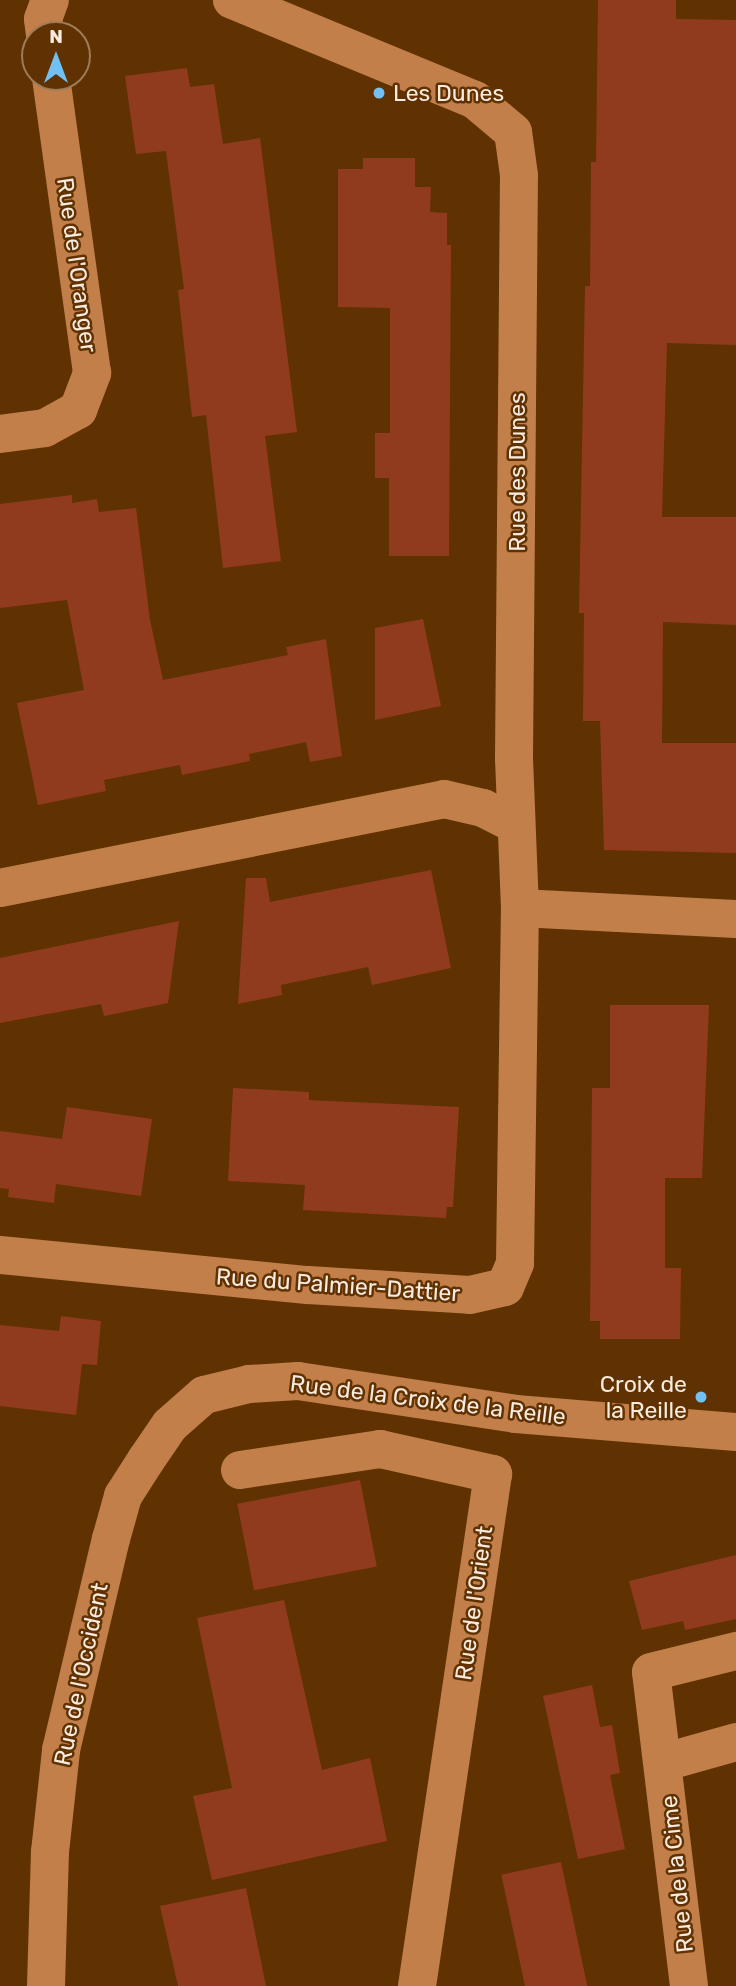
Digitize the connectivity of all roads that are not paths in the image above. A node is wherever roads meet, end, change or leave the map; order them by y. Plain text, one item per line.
1 (50, 0) edge
2 (232, 0) edge
3 (43, 21) edge
4 (53, 91) edge
5 (0, 434) edge
6 (515, 824) junction
7 (0, 888) edge
8 (520, 908) junction
9 (736, 919) edge
10 (0, 1255) edge
11 (204, 1395) joint
12 (736, 1432) edge
13 (240, 1470) dead end
14 (736, 1651) edge
15 (736, 1742) edge
16 (664, 1762) junction
17 (46, 1986) edge
18 (417, 1986) edge
19 (690, 1986) edge

1 - 3 street
2 - 6 street, Rue des Dunes
4 - 5 street, Rue de l'Oranger
6 - 7 street
6 - 8 street, Rue des Dunes
8 - 9 street
8 - 10 street, Rue du Palmier-Dattier
11 - 12 street, Rue de la Croix de la Reille
11 - 17 street, Rue de l'Occident
13 - 18 street, Rue de l'Orient
14 - 16 street, Rue de la Cime
15 - 16 street
16 - 19 street, Rue de la Cime

